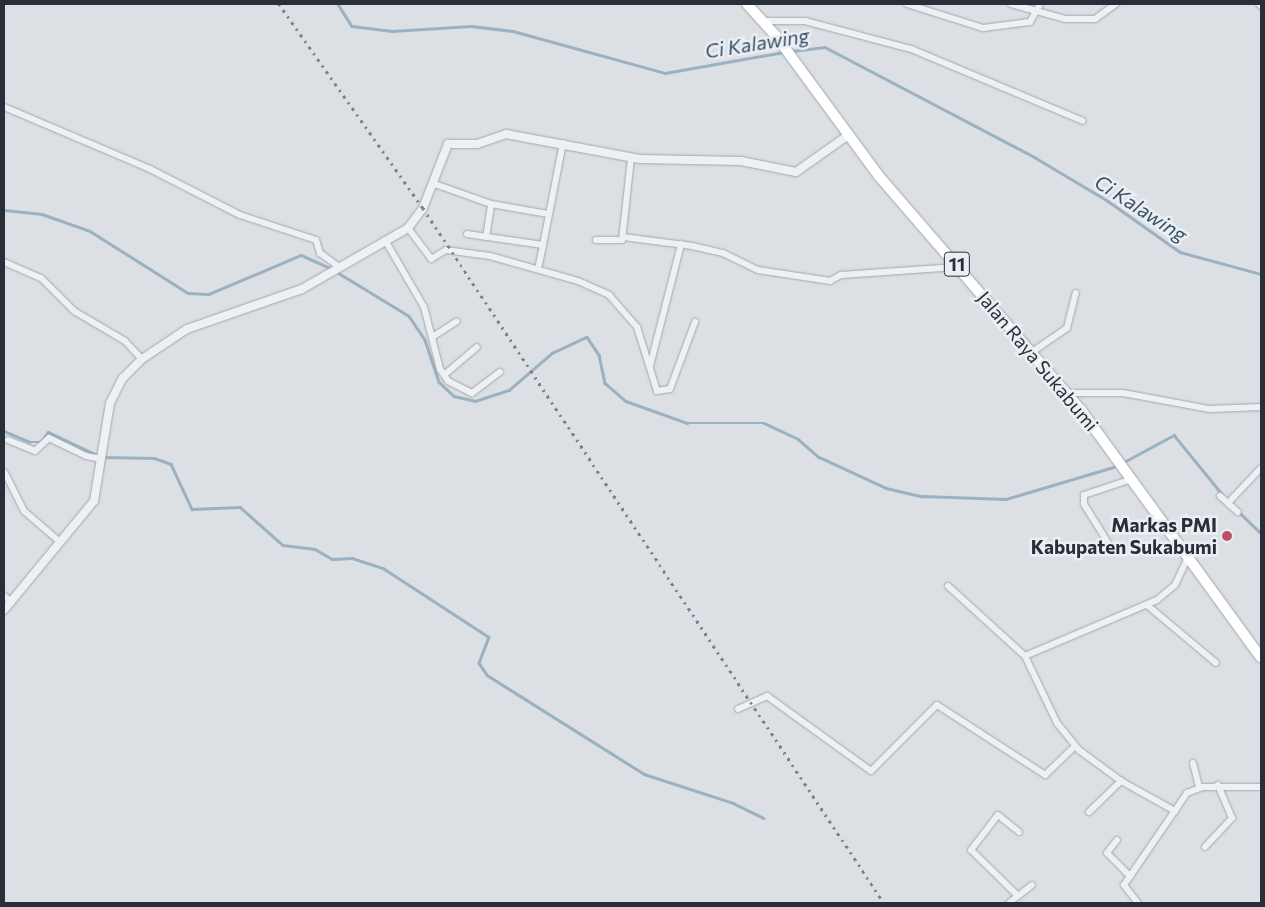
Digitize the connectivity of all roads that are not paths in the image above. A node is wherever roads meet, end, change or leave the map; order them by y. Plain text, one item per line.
1 (747, 4) edge
2 (907, 4) edge
3 (1011, 4) edge
4 (1040, 4) edge
5 (1116, 4) edge
6 (1038, 12) junction
7 (763, 21) junction
8 (4, 108) edge
9 (1083, 121) dead end
10 (847, 136) junction
11 (563, 143) junction
12 (631, 158) junction
13 (432, 183) junction
14 (491, 204) junction
15 (548, 214) junction
16 (408, 228) junction
17 (467, 234) dead end
18 (486, 237) junction
19 (623, 237) junction
20 (385, 240) junction
21 (596, 240) dead end
22 (682, 244) junction
23 (543, 245) junction
24 (4, 262) edge
25 (339, 267) junction
26 (959, 267) junction
27 (538, 269) junction
28 (1076, 293) dead end
29 (458, 321) dead end
30 (696, 322) dead end
31 (434, 336) junction
32 (477, 347) dead end
33 (1032, 352) junction
34 (142, 359) junction
35 (650, 368) junction
36 (500, 372) dead end
37 (444, 375) junction
38 (1067, 393) junction
39 (1261, 407) edge
40 (8, 440) dead end
41 (102, 457) junction
42 (1261, 467) edge
43 (5, 473) edge
44 (1130, 477) junction
45 (1220, 496) dead end
46 (1228, 503) junction
47 (1238, 512) dead end
48 (60, 542) junction
49 (1110, 546) dead end
50 (1188, 557) junction
51 (948, 586) dead end
52 (4, 596) edge
53 (11, 602) junction
54 (1147, 604) junction
55 (4, 610) edge
56 (1024, 656) junction
57 (1261, 658) edge
58 (1216, 663) dead end
59 (738, 709) dead end
60 (1075, 746) junction
61 (1193, 763) dead end
62 (1121, 781) junction
63 (1218, 785) junction
64 (1261, 787) edge
65 (1199, 788) junction
66 (1175, 810) junction
67 (1089, 812) dead end
68 (1019, 832) dead end
69 (1117, 840) dead end
70 (1206, 847) dead end
71 (1130, 876) junction
72 (1032, 885) dead end
73 (1017, 895) junction
74 (1009, 903) edge
75 (1138, 903) edge

1 - 7 highway, Jalan Raya Sukabumi / 11
2 - 6 street
3 - 6 street
4 - 6 street
5 - 6 street
7 - 9 street
7 - 10 highway, Jalan Raya Sukabumi / 11
8 - 25 street
10 - 12 street
10 - 26 highway, Jalan Raya Sukabumi / 11
11 - 12 street
11 - 13 street
11 - 15 street
12 - 19 street
13 - 14 street
13 - 16 street
14 - 15 street
14 - 18 street
15 - 23 street
16 - 20 street
16 - 27 street
17 - 18 street
18 - 23 street
19 - 21 street
19 - 22 street
20 - 25 street
20 - 31 street
22 - 26 street
22 - 35 street
23 - 27 street
24 - 34 street
25 - 34 street
26 - 33 highway, Jalan Raya Sukabumi / 11
27 - 35 street
28 - 33 street
29 - 31 street
30 - 35 street
31 - 37 street
32 - 37 street
33 - 38 highway, Jalan Raya Sukabumi / 11
34 - 41 street
36 - 37 street
38 - 39 street
38 - 44 highway, Jalan Raya Sukabumi / 11
40 - 41 street
41 - 48 street
42 - 46 street
43 - 48 street
44 - 49 street
44 - 50 highway, Jalan Raya Sukabumi / 11
45 - 46 street
46 - 47 street
48 - 53 street
50 - 54 street
50 - 57 highway, Jalan Raya Sukabumi / 11
51 - 56 street
52 - 53 street
53 - 55 street
54 - 56 street
54 - 58 street
56 - 60 street
59 - 60 street
60 - 62 street
61 - 65 street
62 - 66 street
62 - 67 street
63 - 64 street
63 - 65 street
63 - 70 street
65 - 66 street
66 - 71 street
68 - 73 street
69 - 71 street
71 - 75 street
72 - 73 street
73 - 74 street

